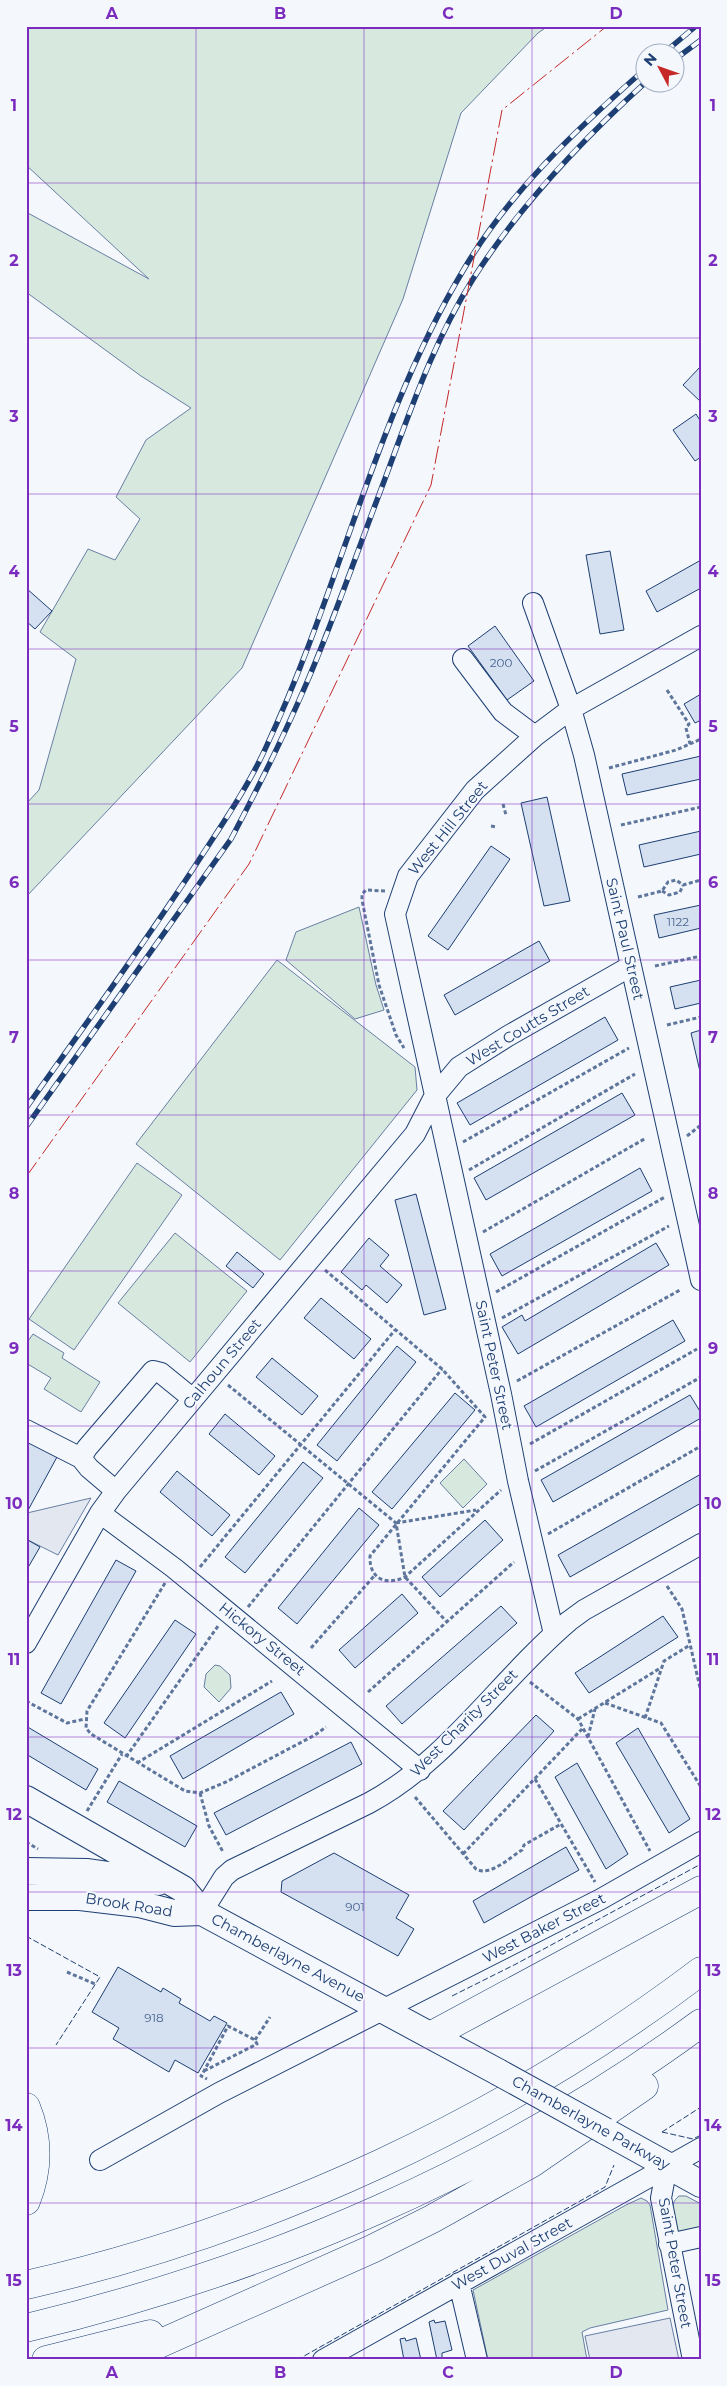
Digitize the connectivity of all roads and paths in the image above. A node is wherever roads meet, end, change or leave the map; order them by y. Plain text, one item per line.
1 (532, 603) dead end
2 (701, 636) edge
3 (463, 658) dead end
4 (667, 690) dead end
5 (571, 709) junction
6 (535, 736) junction
7 (701, 739) edge
8 (690, 744) junction
9 (609, 768) dead end
10 (503, 804) dead end
11 (701, 807) edge
12 (506, 816) dead end
13 (621, 825) dead end
14 (491, 826) dead end
15 (497, 827) dead end
16 (701, 880) edge
17 (684, 885) junction
18 (390, 891) dead end
19 (662, 891) junction
20 (638, 897) dead end
21 (701, 956) edge
22 (631, 966) junction
23 (654, 966) dead end
24 (701, 1017) edge
25 (667, 1025) dead end
26 (629, 1048) dead end
27 (408, 1053) dead end
28 (635, 1074) dead end
29 (434, 1097) junction
30 (646, 1138) dead end
31 (460, 1144) dead end
32 (466, 1171) dead end
33 (681, 1188) junction
34 (669, 1226) dead end
35 (695, 1227) edge
36 (480, 1233) dead end
37 (310, 1258) junction
38 (701, 1280) edge
39 (680, 1290) dead end
40 (494, 1294) dead end
41 (499, 1320) dead end
42 (395, 1330) junction
43 (697, 1349) dead end
44 (442, 1369) junction
45 (701, 1377) edge
46 (514, 1383) dead end
47 (226, 1384) dead end
48 (193, 1399) junction
49 (26, 1430) edge
50 (300, 1445) junction
51 (528, 1445) dead end
52 (701, 1446) edge
53 (81, 1458) junction
54 (534, 1472) dead end
55 (347, 1483) junction
56 (502, 1490) dead end
57 (116, 1491) junction
58 (478, 1510) junction
59 (100, 1513) junction
60 (396, 1523) junction
61 (548, 1534) dead end
62 (701, 1544) edge
63 (206, 1560) dead end
64 (514, 1562) dead end
65 (376, 1574) junction
66 (405, 1577) junction
67 (667, 1586) dead end
68 (160, 1591) dead end
69 (254, 1600) dead end
70 (446, 1621) junction
71 (214, 1632) dead end
72 (554, 1634) junction
73 (26, 1643) edge
74 (690, 1645) junction
75 (311, 1648) dead end
76 (662, 1667) junction
77 (272, 1681) dead end
78 (530, 1682) dead end
79 (368, 1692) dead end
80 (701, 1692) edge
81 (26, 1701) edge
82 (604, 1703) junction
83 (595, 1708) junction
84 (645, 1718) junction
85 (85, 1719) junction
86 (578, 1719) junction
87 (326, 1727) dead end
88 (582, 1729) junction
89 (587, 1738) junction
90 (122, 1754) junction
91 (126, 1757) junction
92 (136, 1763) junction
93 (420, 1770) junction
94 (535, 1779) junction
95 (701, 1787) edge
96 (200, 1793) junction
97 (415, 1797) dead end
98 (26, 1799) edge
99 (90, 1808) dead end
100 (561, 1824) junction
101 (701, 1842) edge
102 (222, 1852) dead end
103 (652, 1853) dead end
104 (463, 1854) junction
105 (26, 1872) edge
106 (597, 1885) dead end
107 (183, 1888) junction
108 (701, 1890) edge
109 (26, 1897) edge
110 (202, 1912) junction
111 (701, 1971) edge
112 (66, 1972) dead end
113 (95, 1984) dead end
114 (385, 2010) junction
115 (270, 2017) dead end
116 (701, 2023) edge
117 (432, 2035) junction
118 (701, 2035) edge
119 (255, 2040) junction
120 (480, 2062) joint
121 (204, 2071) junction
122 (212, 2082) dead end
123 (26, 2108) edge
124 (701, 2148) edge
125 (100, 2160) dead end
126 (667, 2166) junction
127 (701, 2184) edge
128 (26, 2202) edge
129 (701, 2237) edge
130 (669, 2244) junction
131 (459, 2283) junction
132 (26, 2285) edge
133 (220, 2316) junction
134 (26, 2328) edge
135 (333, 2357) edge
136 (46, 2360) edge
137 (122, 2360) edge
138 (477, 2360) edge
139 (693, 2360) edge

1 - 5 street, Saint Paul Street
2 - 5 street, West Hill Street
3 - 6 street
4 - 8 path
5 - 6 street, West Hill Street
5 - 22 street, Saint Paul Street
6 - 29 street, West Hill Street
7 - 8 path
8 - 9 path
10 - 12 path
11 - 13 path
14 - 15 path
16 - 17 path
17 - 19 path
17 - 19 path
18 - 27 path
19 - 20 path
21 - 23 path
22 - 29 street, West Coutts Street
22 - 33 street, Saint Paul Street
24 - 25 path
26 - 31 path
28 - 32 path
29 - 37 street, Calhoun Street
29 - 72 street, Saint Peter Street
30 - 36 path
33 - 35 street, Saint Paul Street
33 - 40 path
34 - 41 path
35 - 38 street, Saint Paul Street
37 - 42 path
37 - 48 street, Calhoun Street
39 - 46 path
42 - 44 path
42 - 50 path
43 - 51 path
44 - 55 path
44 - 60 path
45 - 54 path
47 - 50 path
48 - 53 street
48 - 57 street, Calhoun Street
49 - 53 street
50 - 55 path
50 - 63 path
52 - 61 path
53 - 57 street
55 - 60 path
55 - 69 path
56 - 58 path
57 - 59 street, Calhoun Street
58 - 60 path
58 - 66 path
59 - 73 street, Calhoun Street
59 - 93 street, Hickory Street
60 - 65 path
60 - 66 path
62 - 72 street, West Charity Street
64 - 70 path
65 - 66 path
65 - 75 path
66 - 70 path
67 - 74 path
68 - 85 path
70 - 79 path
71 - 91 path
72 - 93 street, West Charity Street
74 - 76 path
74 - 80 path
76 - 82 path
76 - 84 path
77 - 92 path
78 - 86 path
81 - 85 path
82 - 83 path
82 - 84 path
83 - 86 path
83 - 89 path
84 - 95 path
85 - 90 path
86 - 88 path
87 - 96 path
88 - 89 path
88 - 94 path
89 - 103 path
90 - 91 path
90 - 99 path
91 - 92 path
92 - 96 path
93 - 110 street, West Charity Street
94 - 100 path
94 - 104 path
96 - 102 path
97 - 104 path
98 - 107 main road, Chamberlayne Avenue
100 - 104 path
100 - 106 path
101 - 114 street, West Baker Street
105 - 107 main road, Brook Road
107 - 110 main road, Chamberlayne Avenue
108 - 117 highway
109 - 110 main road, Brook Road
110 - 114 main road, Chamberlayne Avenue
111 - 132 highway
112 - 113 path
114 - 117 main road, Chamberlayne Avenue
114 - 125 street, West Baker Street
115 - 119 path
116 - 134 highway
117 - 120 main road, Chamberlayne Avenue
118 - 133 highway
119 - 121 path
119 - 121 path
120 - 126 main road, Chamberlayne Parkway, bridge
121 - 122 path
123 - 128 highway
124 - 126 street, West Duval Street
126 - 127 main road, Chamberlayne Parkway
126 - 130 street, Saint Peter Street
126 - 131 street, West Duval Street
129 - 130 street
130 - 139 street, Saint Peter Street
131 - 135 street, West Duval Street
131 - 138 street
133 - 136 highway
133 - 137 highway

